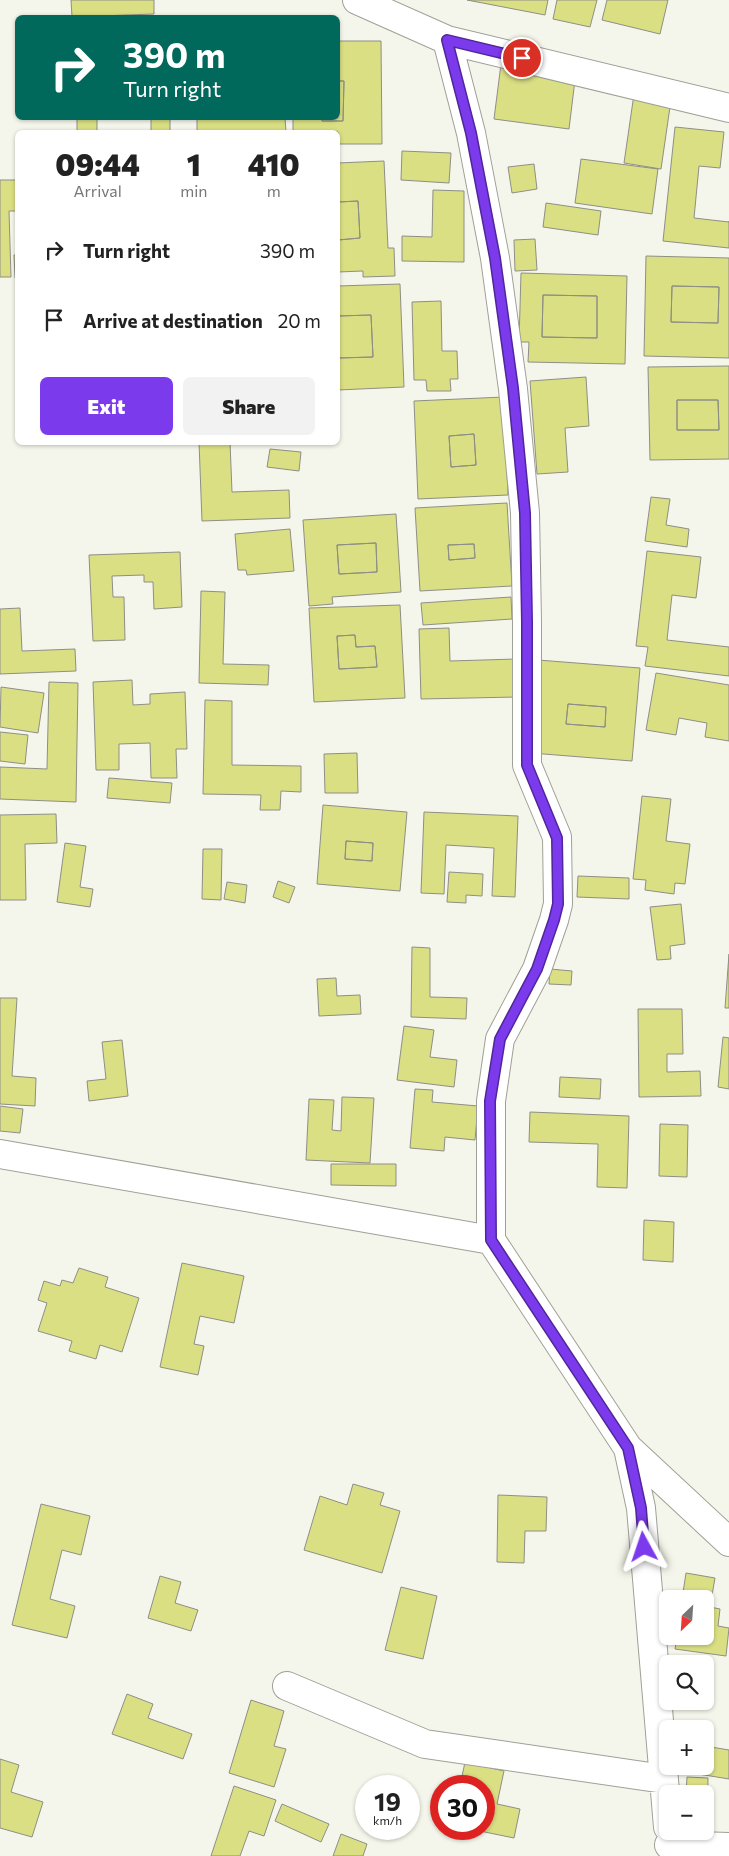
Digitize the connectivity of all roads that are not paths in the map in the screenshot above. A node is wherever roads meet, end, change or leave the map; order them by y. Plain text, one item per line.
1 (357, 0) edge
2 (447, 40) junction
3 (729, 108) edge
4 (0, 1154) edge
5 (491, 1240) junction
6 (628, 1448) junction
7 (729, 1542) edge
8 (287, 1686) dead end
9 (664, 1779) junction
10 (664, 1785) edge
11 (668, 1840) edge
12 (729, 1848) edge

1 - 2 street
2 - 3 street
2 - 5 street
4 - 5 street
5 - 6 street
6 - 7 street
6 - 9 street
8 - 9 street
9 - 10 street
11 - 12 street

